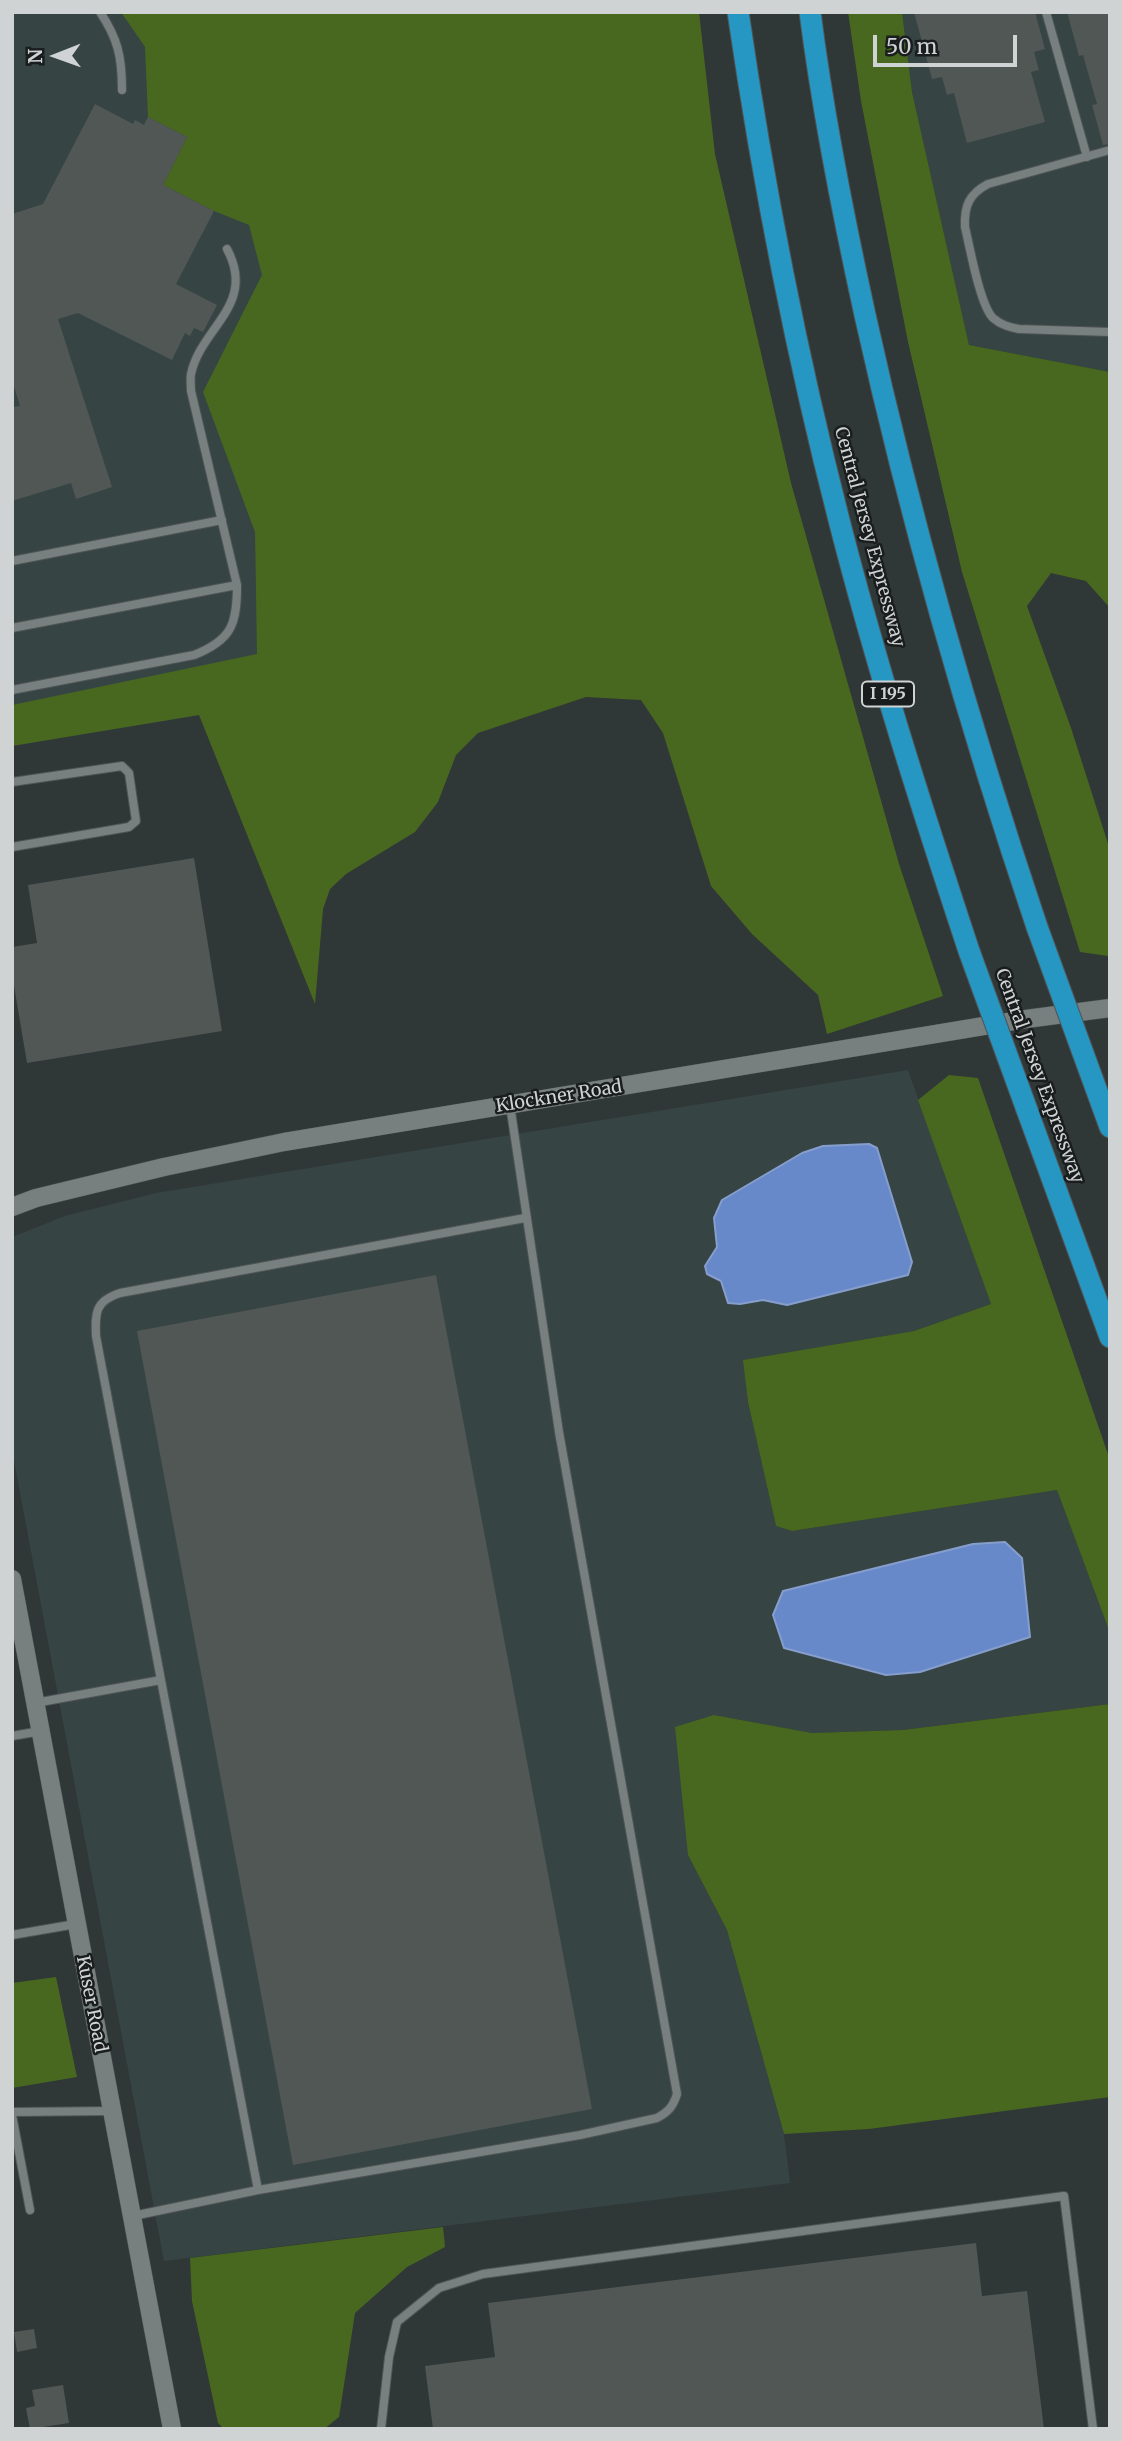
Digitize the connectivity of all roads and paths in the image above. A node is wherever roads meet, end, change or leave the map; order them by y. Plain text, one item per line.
1 (100, 12) edge
2 (738, 12) edge
3 (810, 12) edge
4 (1046, 12) edge
5 (122, 90) dead end
6 (1110, 150) edge
7 (1087, 157) junction
8 (227, 249) dead end
9 (1110, 332) edge
10 (222, 520) junction
11 (12, 561) edge
12 (237, 585) junction
13 (12, 628) edge
14 (12, 690) edge
15 (12, 782) edge
16 (12, 847) edge
17 (1110, 1008) edge
18 (510, 1105) junction
19 (1110, 1127) edge
20 (12, 1207) edge
21 (525, 1218) junction
22 (1110, 1337) edge
23 (12, 1579) edge
24 (161, 1679) junction
25 (35, 1703) junction
26 (41, 1731) junction
27 (12, 1736) edge
28 (76, 1924) junction
29 (12, 1935) edge
30 (112, 2111) junction
31 (12, 2114) edge
32 (258, 2190) junction
33 (30, 2210) dead end
34 (133, 2216) junction
35 (172, 2429) edge
36 (381, 2429) edge
37 (1093, 2429) edge

1 - 5 lane
2 - 22 highway, Central Jersey Expressway / I 195, bridge
3 - 19 highway, bridge
4 - 7 lane
6 - 7 lane
7 - 9 lane
8 - 10 lane
10 - 11 lane
10 - 12 lane
12 - 13 lane
12 - 14 lane
15 - 16 lane
17 - 18 main road, Klockner Road
18 - 20 main road, Klockner Road
18 - 21 lane
21 - 24 lane
21 - 32 lane
23 - 25 main road, Kuser Road
24 - 25 lane
24 - 32 lane
25 - 26 main road, Kuser Road
26 - 27 lane
26 - 28 main road, Kuser Road
28 - 29 lane
28 - 30 main road, Kuser Road
30 - 31 lane
30 - 34 main road, Kuser Road
31 - 33 lane
32 - 34 lane
34 - 35 main road, Kuser Road
36 - 37 lane

